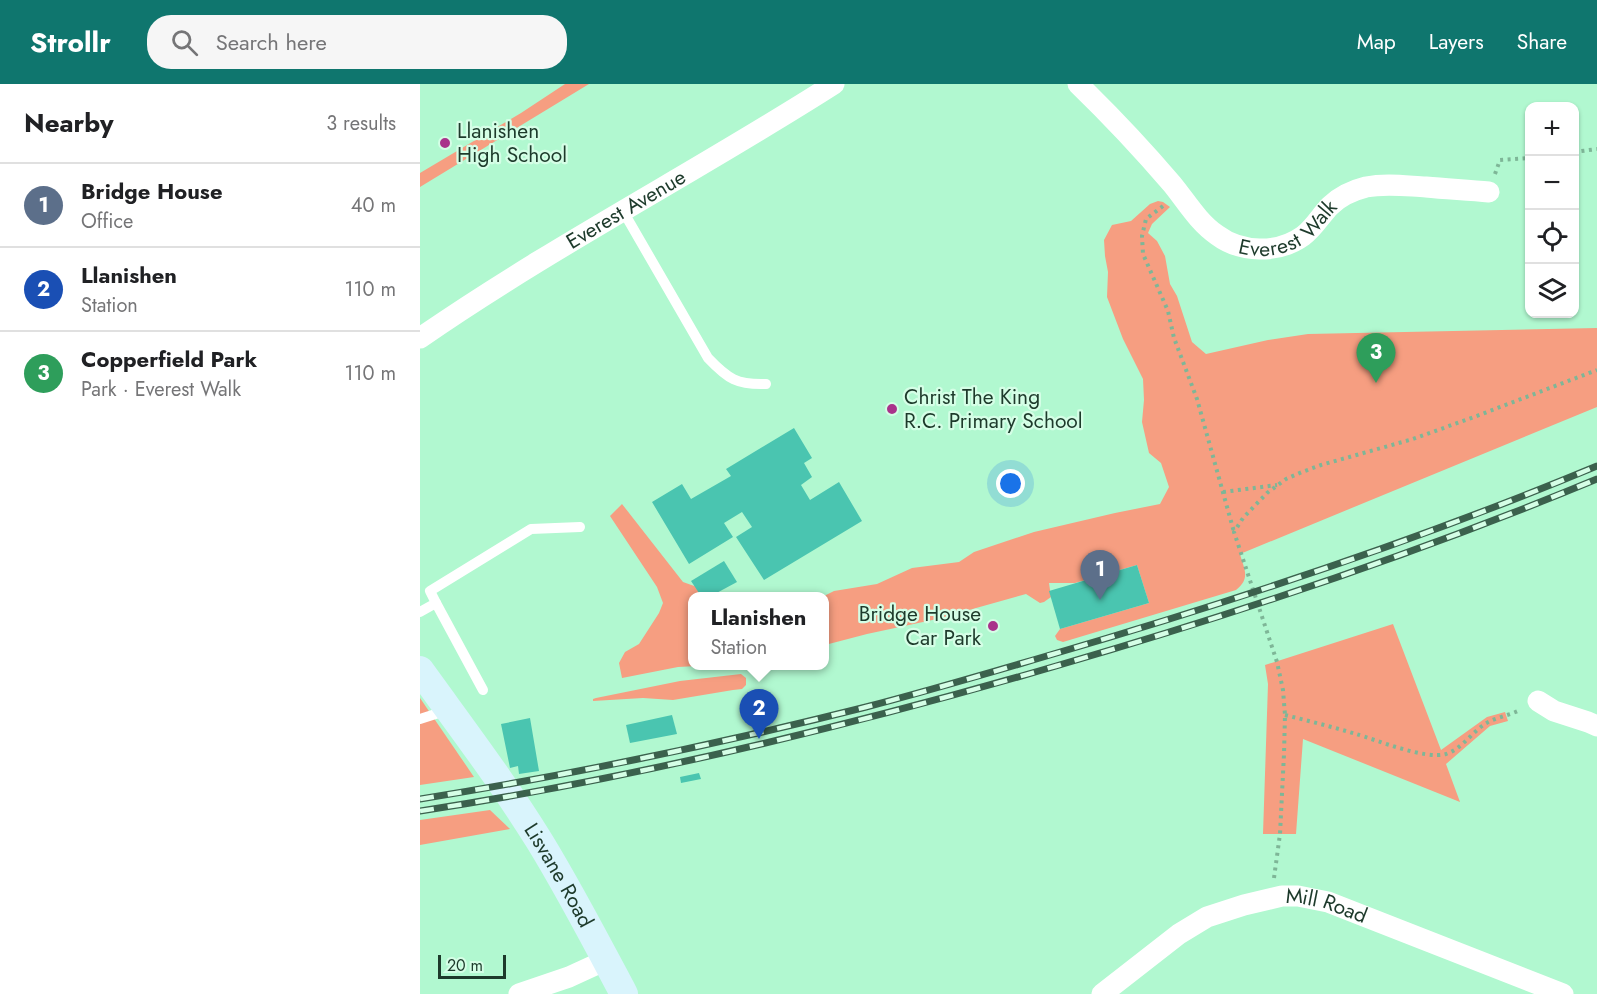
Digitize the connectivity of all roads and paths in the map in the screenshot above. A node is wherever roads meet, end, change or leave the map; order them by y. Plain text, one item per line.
1 (834, 84) edge
2 (1078, 84) edge
3 (1597, 149) edge
4 (1579, 151) edge
5 (1525, 158) edge
6 (1179, 192) junction
7 (1489, 192) joint
8 (623, 211) junction
9 (420, 338) edge
10 (1597, 370) edge
11 (766, 384) dead end
12 (1278, 485) junction
13 (1222, 492) junction
14 (580, 528) dead end
15 (1234, 532) junction
16 (436, 603) junction
17 (420, 612) edge
18 (420, 670) edge
19 (483, 690) dead end
20 (1538, 701) joint
21 (448, 710) junction
22 (1285, 715) junction
23 (420, 719) edge
24 (1597, 726) edge
25 (1272, 898) junction
26 (606, 960) junction
27 (519, 994) edge
28 (624, 994) edge
29 (1102, 994) edge
30 (1563, 994) edge

1 - 8 street, Everest Avenue
2 - 6 street, Everest Walk
3 - 4 path
5 - 7 path
6 - 7 street, Everest Walk
6 - 13 path
8 - 9 street, Everest Avenue
8 - 11 lane
10 - 12 path
12 - 13 path
12 - 15 path
13 - 15 path
14 - 16 lane
15 - 22 path
16 - 17 lane
16 - 19 lane
18 - 21 main road, Lisvane Road
20 - 22 path
20 - 24 street
21 - 23 lane
21 - 26 main road, Lisvane Road
22 - 25 path
25 - 29 street, Mill Road
25 - 30 street, Mill Road
26 - 27 street
26 - 28 main road, Lisvane Road

